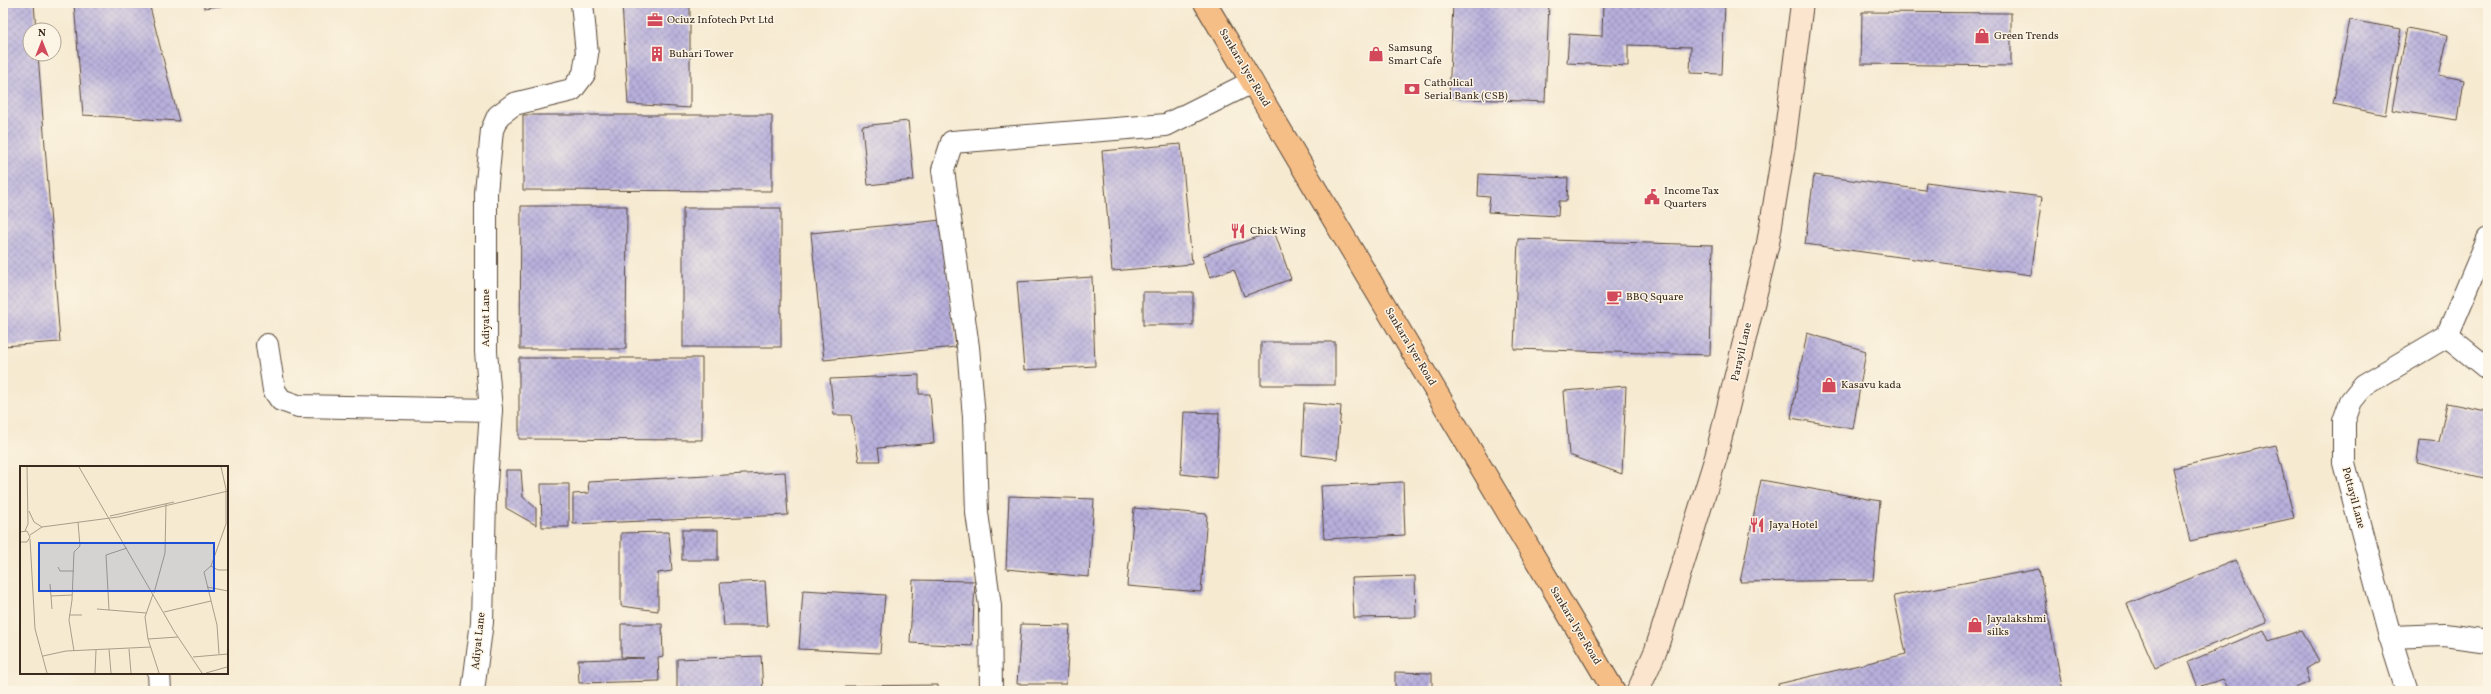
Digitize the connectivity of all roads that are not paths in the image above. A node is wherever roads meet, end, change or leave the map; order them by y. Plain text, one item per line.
1 (582, 3) edge
2 (1205, 3) edge
3 (1802, 3) edge
4 (1252, 82) junction
5 (2488, 239) edge
6 (2447, 336) junction
7 (267, 345) dead end
8 (2488, 369) edge
9 (491, 410) junction
10 (2390, 637) junction
11 (2488, 641) edge
12 (159, 674) edge
13 (160, 691) edge
14 (473, 691) edge
15 (991, 691) edge
16 (1614, 691) edge
17 (1638, 691) edge
18 (2407, 691) edge

1 - 9 street, Adiyat Lane
2 - 4 main road, Sankara Iyer Road
3 - 17 main road, Parayil Lane
4 - 15 street
4 - 16 main road, Sankara Iyer Road
5 - 6 street
6 - 8 street
6 - 10 street, Pottayil Lane
7 - 9 street
9 - 14 street, Adiyat Lane
10 - 11 street
10 - 18 street, Pottayil Lane
12 - 13 street

